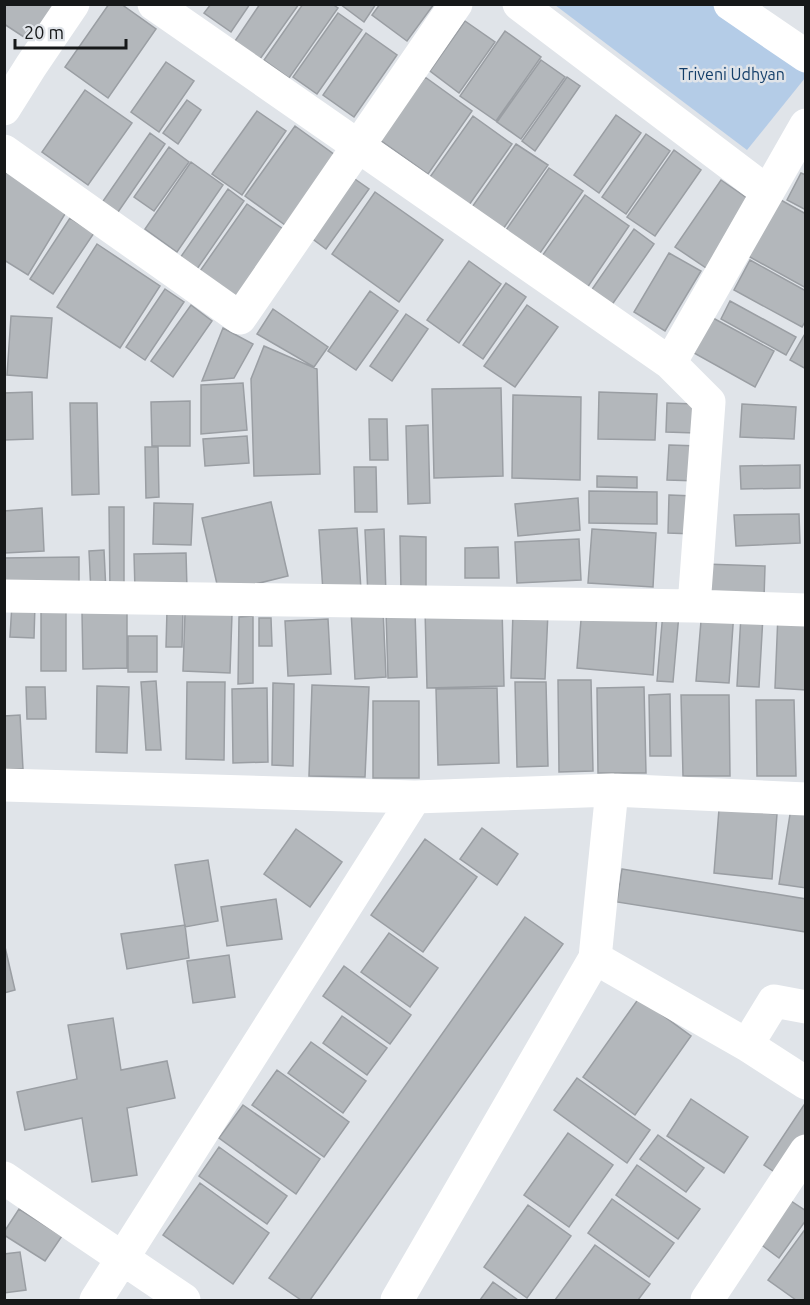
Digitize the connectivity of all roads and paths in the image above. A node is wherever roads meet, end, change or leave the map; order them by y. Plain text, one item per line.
1 (72, 4) edge
2 (154, 4) edge
3 (456, 4) edge
4 (519, 4) edge
5 (730, 4) edge
6 (806, 57) edge
7 (4, 109) edge
8 (806, 125) edge
9 (358, 147) junction
10 (4, 151) edge
11 (766, 191) junction
12 (669, 363) junction
13 (4, 596) edge
14 (694, 606) junction
15 (806, 610) edge
16 (4, 785) edge
17 (612, 790) junction
18 (415, 797) junction
19 (806, 799) edge
20 (595, 958) junction
21 (806, 1007) edge
22 (747, 1045) junction
23 (806, 1083) edge
24 (806, 1151) edge
25 (4, 1178) edge
26 (123, 1258) junction
27 (96, 1300) edge
28 (184, 1300) edge
29 (397, 1300) edge
30 (707, 1300) edge

1 - 7 street
2 - 9 street
3 - 9 street
4 - 11 street
5 - 6 street
8 - 11 street
9 - 10 street
9 - 12 street
11 - 12 street
12 - 14 street
13 - 14 street
14 - 15 street
16 - 18 street
17 - 18 street
17 - 19 street
17 - 20 street
18 - 26 street
20 - 22 street
20 - 29 street
21 - 22 street
22 - 23 street
24 - 30 street
25 - 26 street
26 - 27 street
26 - 28 street

